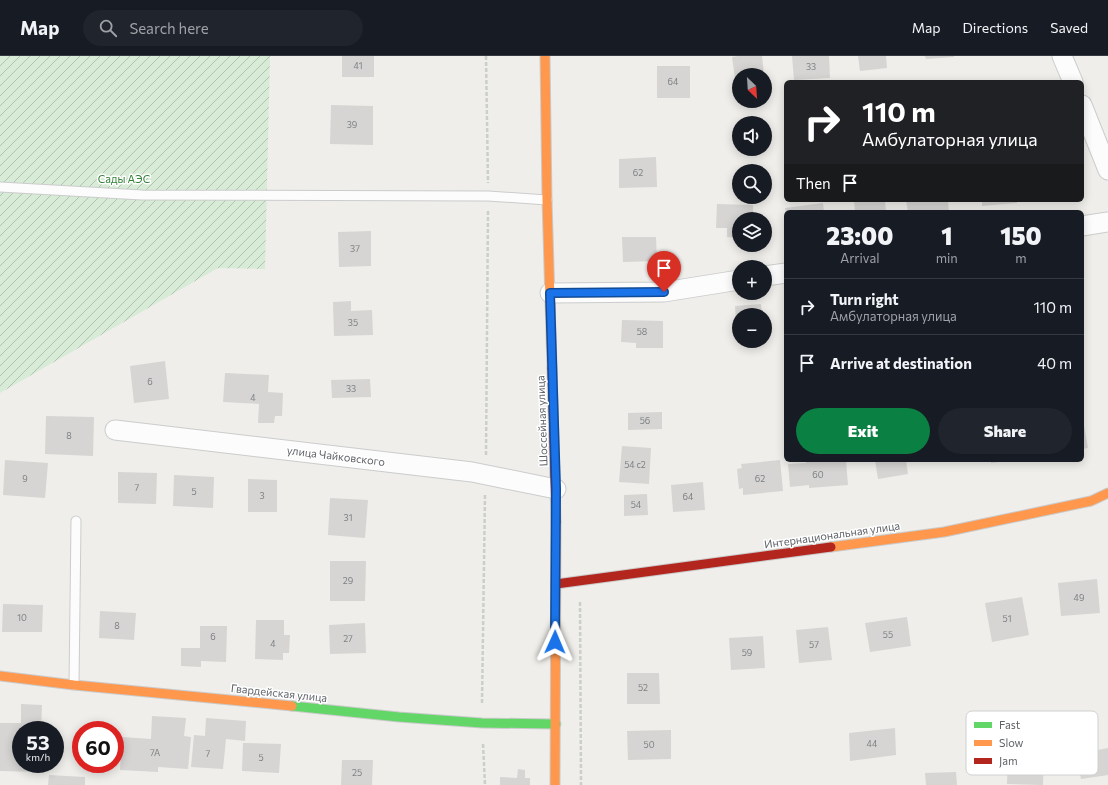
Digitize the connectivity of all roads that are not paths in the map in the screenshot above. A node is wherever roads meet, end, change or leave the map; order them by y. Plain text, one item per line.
1 (545, 56) edge
2 (1062, 56) edge
3 (1072, 80) edge
4 (1084, 110) edge
5 (1108, 170) edge
6 (0, 187) edge
7 (547, 200) junction
8 (1108, 222) edge
9 (1084, 226) edge
10 (784, 273) edge
11 (772, 275) edge
12 (732, 281) edge
13 (550, 293) junction
14 (115, 430) dead end
15 (556, 489) junction
16 (1108, 494) edge
17 (76, 521) dead end
18 (556, 584) junction
19 (0, 676) edge
20 (74, 685) junction
21 (556, 724) junction
22 (555, 785) edge

1 - 7 street, Шоссейная улица
2 - 3 street
4 - 5 street
6 - 7 lane
7 - 13 street, Шоссейная улица
8 - 9 street
10 - 11 street
12 - 13 street
13 - 15 street, Шоссейная улица
14 - 15 street, улица Чайковского
15 - 18 street, Шоссейная улица
16 - 18 street, Интернациональная улица
17 - 20 lane
18 - 21 street, Шоссейная улица
19 - 20 street, Гвардейская улица
20 - 21 street, Гвардейская улица
21 - 22 street, Шоссейная улица

